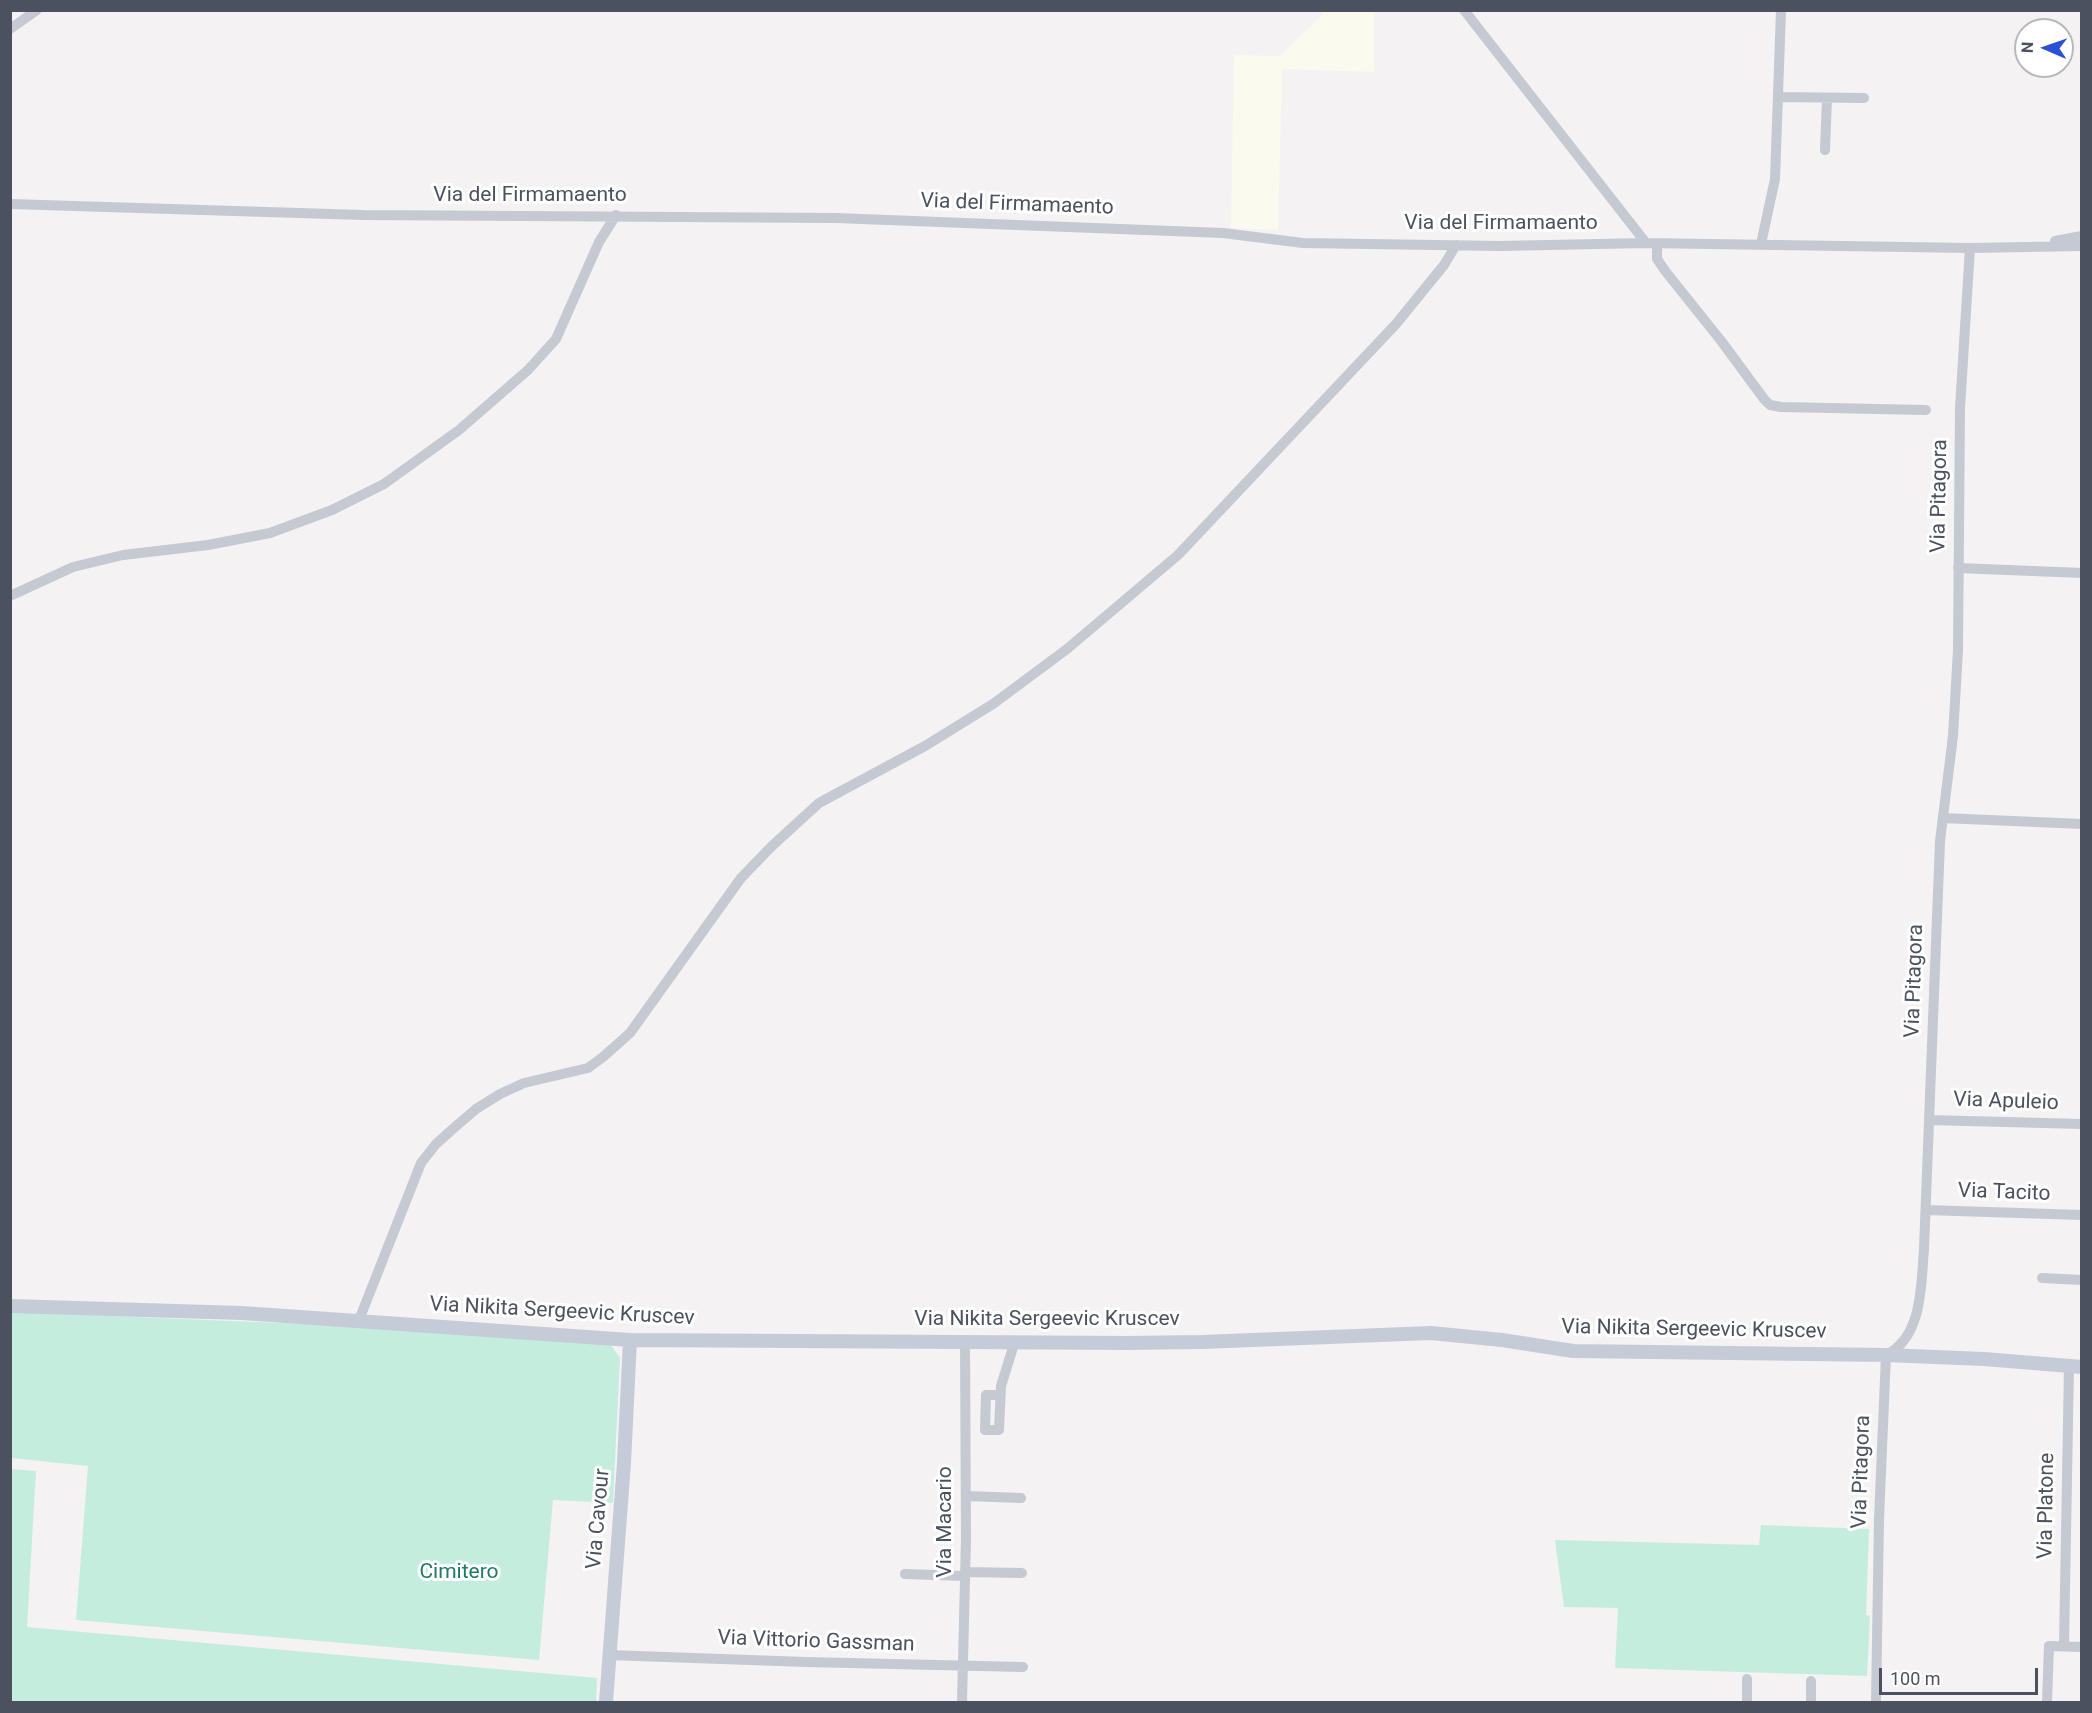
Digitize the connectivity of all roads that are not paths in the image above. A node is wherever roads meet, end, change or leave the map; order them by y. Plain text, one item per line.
1 (37, 10) edge
2 (1464, 10) edge
3 (1781, 10) edge
4 (10, 29) edge
5 (1779, 97) junction
6 (1827, 98) junction
7 (1864, 98) dead end
8 (1825, 150) dead end
9 (10, 204) edge
10 (616, 216) junction
11 (2082, 236) edge
12 (1652, 243) junction
13 (1761, 244) junction
14 (1456, 245) junction
15 (2082, 246) edge
16 (2020, 247) junction
17 (1970, 249) junction
18 (1926, 410) dead end
19 (1958, 568) junction
20 (2082, 573) edge
21 (10, 596) edge
22 (1943, 818) junction
23 (2082, 825) edge
24 (1929, 1120) junction
25 (2082, 1124) edge
26 (1926, 1210) junction
27 (2082, 1215) edge
28 (2042, 1278) dead end
29 (2082, 1280) edge
30 (10, 1306) edge
31 (358, 1320) junction
32 (630, 1340) junction
33 (965, 1341) junction
34 (1015, 1341) junction
35 (1886, 1355) junction
36 (2075, 1366) edge
37 (965, 1424) junction
38 (966, 1496) junction
39 (1021, 1498) dead end
40 (1022, 1573) dead end
41 (965, 1574) junction
42 (905, 1575) dead end
43 (2064, 1646) junction
44 (2082, 1647) edge
45 (609, 1655) junction
46 (963, 1666) junction
47 (1023, 1667) dead end
48 (1747, 1679) dead end
49 (1811, 1681) dead end
50 (606, 1702) edge
51 (962, 1702) edge
52 (1747, 1702) edge
53 (1811, 1702) edge
54 (1876, 1702) edge
55 (2047, 1702) edge

1 - 4 street
2 - 12 street
3 - 5 street
5 - 6 street
5 - 13 street
6 - 7 street
6 - 8 street
9 - 10 street, Via del Firmamaento
10 - 14 street, Via del Firmamaento
10 - 21 street
11 - 16 street, Via del Firmamaento
12 - 13 street, Via del Firmamaento
12 - 14 street, Via del Firmamaento
12 - 18 street
13 - 17 street, Via del Firmamaento
14 - 31 street
15 - 16 street, Via del Firmamaento
16 - 17 street, Via del Firmamaento
17 - 19 street, Via Pitagora
19 - 20 street
19 - 22 street, Via Pitagora
22 - 23 street
22 - 24 street, Via Pitagora
24 - 25 street, Via Apuleio
24 - 26 street, Via Pitagora
26 - 27 street, Via Tacito
26 - 35 street, Via Pitagora
28 - 29 street
30 - 31 main road, Via Nikita Sergeevic Kruscev
31 - 32 main road, Via Nikita Sergeevic Kruscev
32 - 33 main road, Via Nikita Sergeevic Kruscev
32 - 45 main road, Via Cavour
33 - 34 main road, Via Nikita Sergeevic Kruscev
33 - 37 street, Via Macario
34 - 35 main road, Via Nikita Sergeevic Kruscev
34 - 37 street
35 - 36 main road, Via Nikita Sergeevic Kruscev
35 - 54 street, Via Pitagora
36 - 43 street, Via Platone
37 - 38 street, Via Macario
38 - 39 street
38 - 41 street, Via Macario
40 - 41 street
41 - 42 street
41 - 46 street, Via Macario
43 - 44 street
43 - 55 street
45 - 46 street, Via Vittorio Gassman
45 - 50 main road, Via Cavour
46 - 47 street, Via Vittorio Gassman
46 - 51 street, Via Macario
48 - 52 street
49 - 53 street

